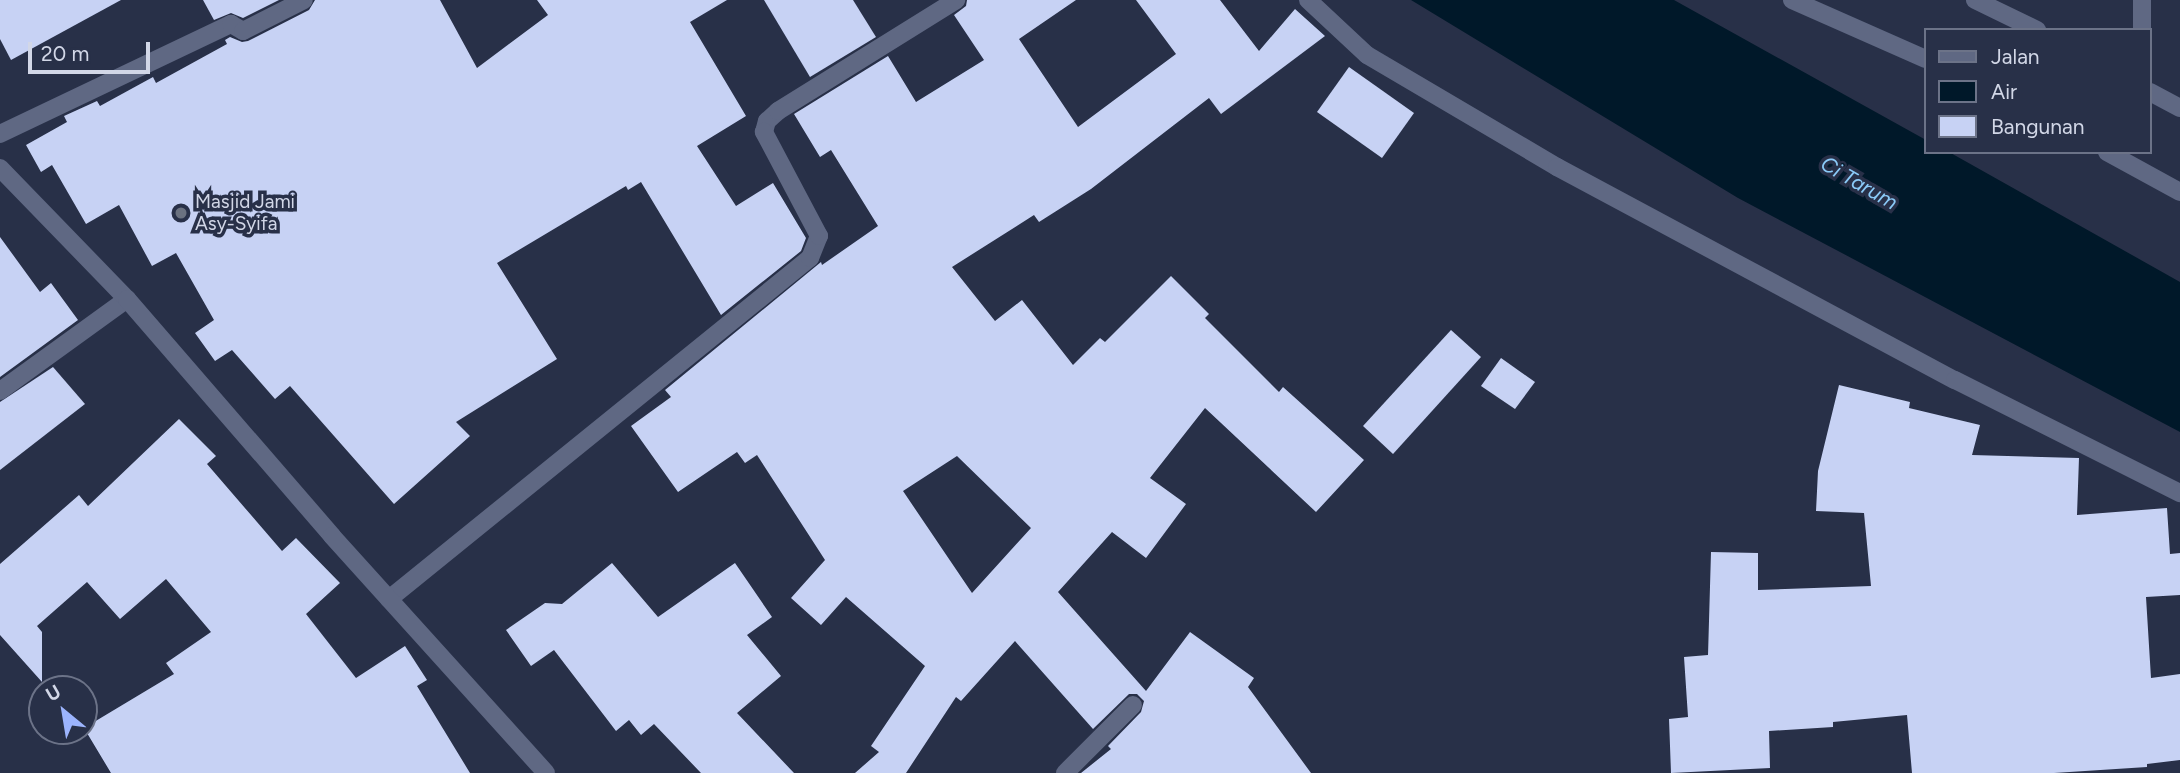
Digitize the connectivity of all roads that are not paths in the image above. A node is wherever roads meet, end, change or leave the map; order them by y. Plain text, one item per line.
1 (304, 0) edge
2 (956, 0) edge
3 (1308, 0) edge
4 (1792, 0) edge
5 (1975, 0) edge
6 (2142, 0) edge
7 (2033, 28) edge
8 (2142, 28) edge
9 (1924, 58) edge
10 (2152, 93) edge
11 (2180, 108) edge
12 (0, 134) edge
13 (2111, 154) edge
14 (0, 168) edge
15 (2180, 192) edge
16 (127, 299) junction
17 (0, 391) edge
18 (2180, 493) edge
19 (389, 598) junction
20 (1133, 705) dead end
21 (546, 773) edge
22 (1065, 773) edge

1 - 12 street
2 - 19 street
3 - 18 street
4 - 9 street
5 - 7 street
6 - 8 street
10 - 11 street
13 - 15 street
14 - 16 street
16 - 17 street
16 - 19 street
19 - 21 street
20 - 22 street

